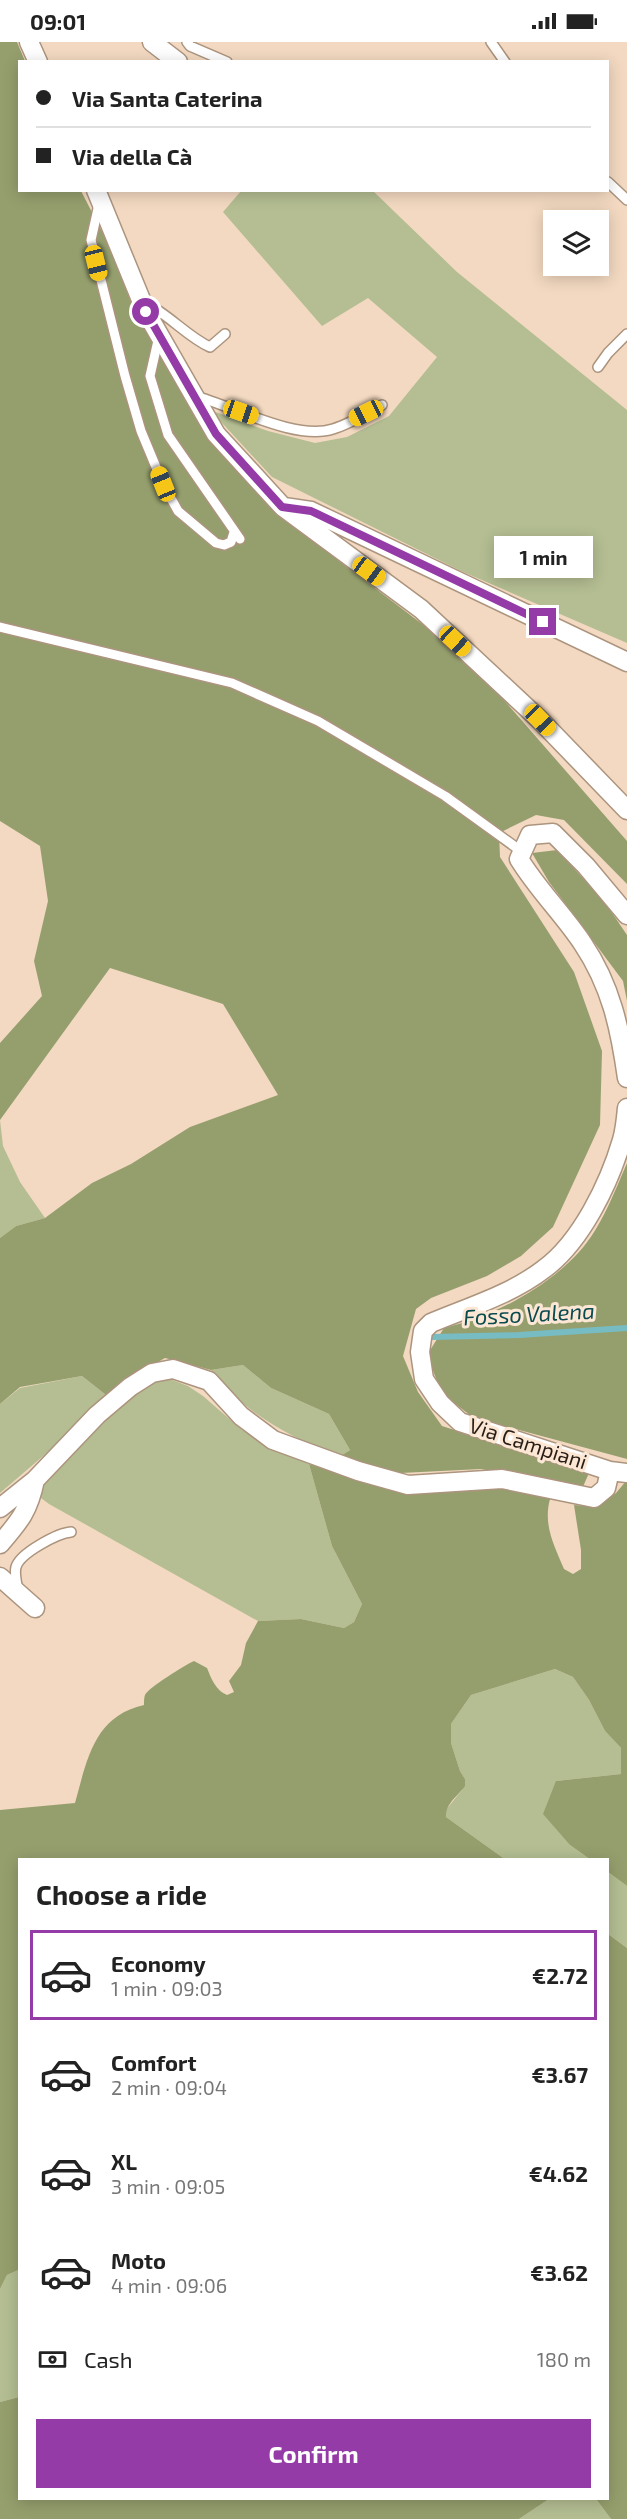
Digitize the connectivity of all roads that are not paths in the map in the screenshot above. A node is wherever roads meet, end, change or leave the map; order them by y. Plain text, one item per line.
1 (29, 42) edge
2 (152, 42) edge
3 (187, 42) edge
4 (491, 42) edge
5 (37, 60) edge
6 (176, 60) edge
7 (222, 60) edge
8 (504, 60) edge
9 (609, 183) edge
10 (98, 195) edge
11 (627, 200) edge
12 (146, 312) junction
13 (225, 334) dead end
14 (627, 334) edge
15 (159, 336) junction
16 (598, 368) dead end
17 (193, 395) junction
18 (382, 405) dead end
19 (282, 507) junction
20 (0, 627) edge
21 (627, 662) edge
22 (627, 810) edge
23 (521, 851) junction
24 (627, 915) edge
25 (627, 1078) edge
26 (627, 1108) edge
27 (618, 1472) edge
28 (35, 1480) junction
29 (0, 1508) edge
30 (72, 1532) dead end
31 (0, 1544) edge
32 (0, 1577) edge
33 (18, 1594) junction
34 (35, 1608) dead end

1 - 5 street
2 - 6 street
3 - 7 lane
4 - 8 lane
9 - 11 lane
10 - 12 street
10 - 15 lane
12 - 13 lane
12 - 15 street
14 - 16 lane
15 - 17 street
17 - 18 lane
17 - 19 street
19 - 21 street
19 - 22 street
20 - 23 lane
23 - 24 street
23 - 25 street
26 - 27 street, Via Campiani
27 - 28 street
28 - 29 street
28 - 31 street
30 - 33 lane
32 - 33 street
33 - 34 street

